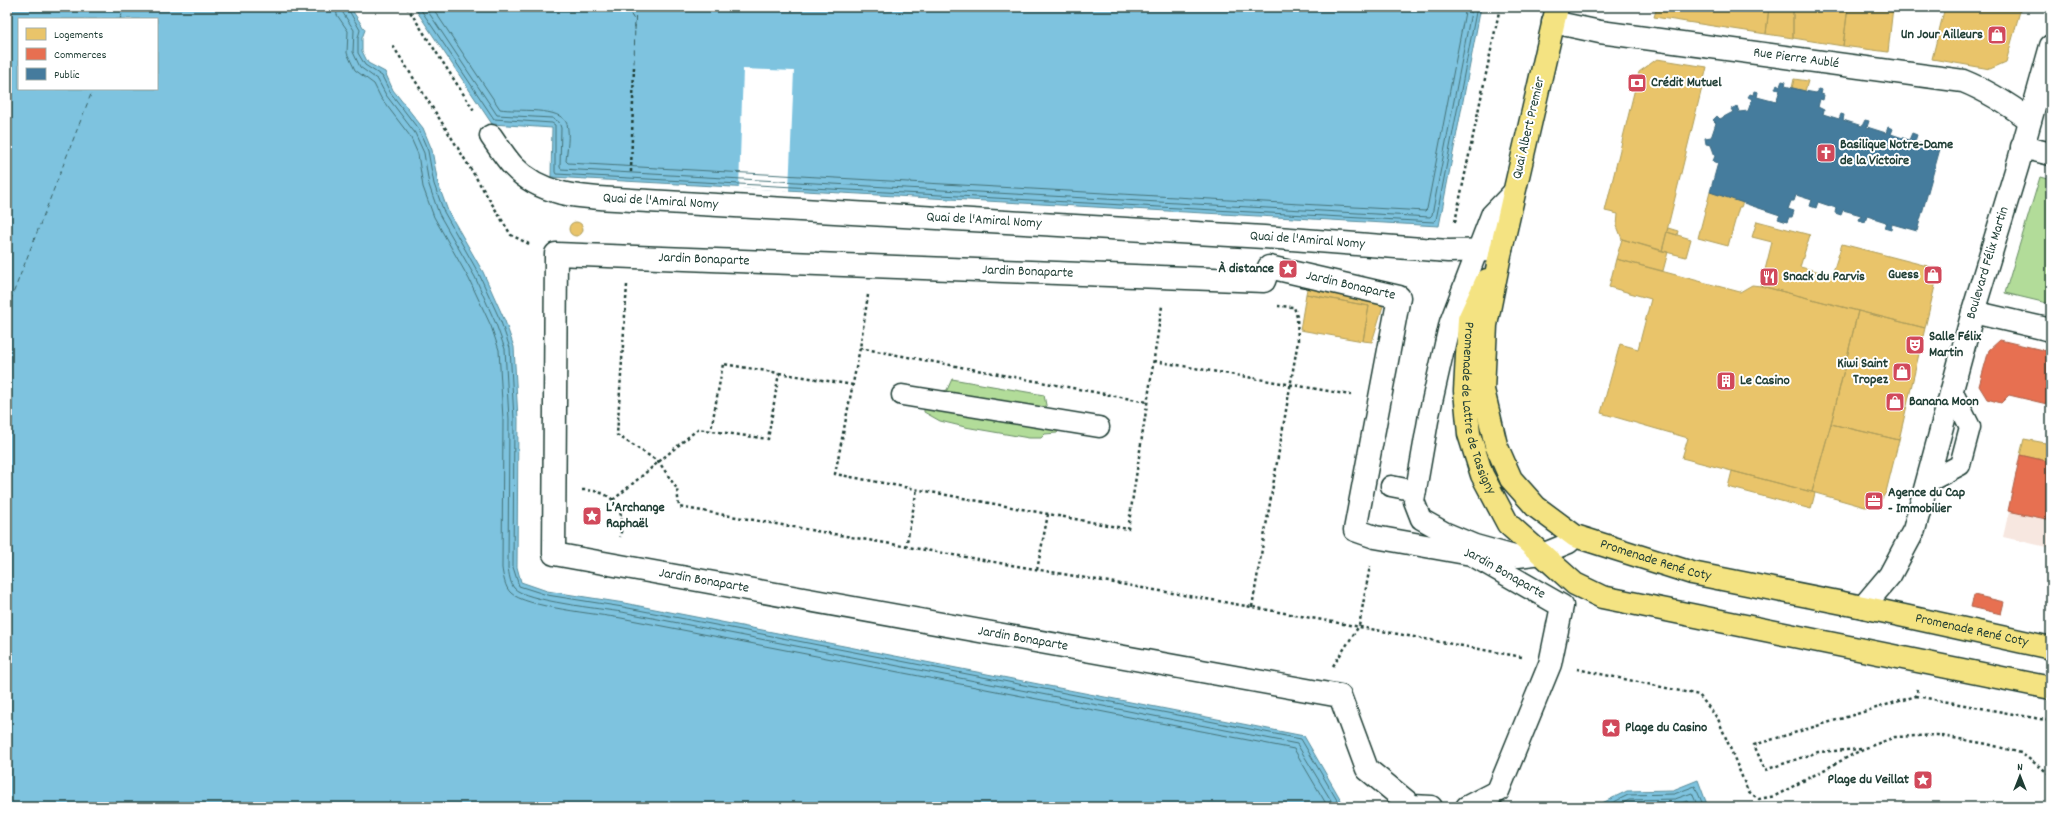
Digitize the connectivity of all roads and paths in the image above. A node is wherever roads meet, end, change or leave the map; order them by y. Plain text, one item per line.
1 (407, 7) edge
2 (1489, 7) edge
3 (1500, 9) dead end
4 (1555, 15) edge
5 (2051, 46) edge
6 (634, 66) dead end
7 (2030, 120) junction
8 (491, 136) joint
9 (2022, 147) junction
10 (2051, 154) edge
11 (1515, 190) junction
12 (631, 200) junction
13 (1477, 250) junction
14 (1501, 250) junction
15 (1974, 312) junction
16 (2051, 330) edge
17 (860, 348) dead end
18 (1154, 361) dead end
19 (779, 373) junction
20 (853, 385) dead end
21 (902, 395) dead end
22 (1379, 400) junction
23 (1147, 402) dead end
24 (1099, 427) dead end
25 (711, 430) junction
26 (1391, 486) dead end
27 (917, 489) dead end
28 (1416, 491) junction
29 (613, 500) dead end
30 (1048, 514) dead end
31 (1575, 536) junction
32 (906, 547) dead end
33 (1542, 554) junction
34 (1037, 570) dead end
35 (1252, 607) dead end
36 (1863, 607) junction
37 (2051, 648) edge
38 (1926, 662) junction
39 (1550, 664) junction
40 (2051, 688) edge
41 (1916, 696) junction
42 (2051, 721) edge
43 (1863, 748) junction
44 (2051, 774) edge
45 (1431, 807) edge
46 (1467, 807) edge

1 - 8 path
2 - 3 path
4 - 7 street, Rue Pierre Aublé
4 - 11 main road, Quai Albert Premier
5 - 7 street, Boulevard Félix Martin
6 - 12 path
7 - 9 street, Boulevard Félix Martin
8 - 12 street, Quai de l'Amiral Nomy
9 - 10 street
9 - 15 street, Boulevard Félix Martin
11 - 13 lane
11 - 14 main road, Quai Albert Premier
12 - 13 street, Quai de l'Amiral Nomy
13 - 14 street, Quai de l'Amiral Nomy
13 - 28 lane
14 - 31 main road, Promenade René Coty
14 - 33 main road, Promenade de Lattre de Tassigny
15 - 16 street
15 - 36 street, Boulevard Félix Martin
17 - 23 path
18 - 22 path
19 - 20 path
19 - 25 path
19 - 25 path
21 - 24 lane
22 - 39 street, Jardin Bonaparte
22 - 45 street, Jardin Bonaparte
25 - 29 path
26 - 28 lane
27 - 32 path
28 - 33 lane
30 - 34 path
31 - 33 lane
31 - 36 main road, Promenade René Coty
33 - 38 main road
35 - 39 path
36 - 37 main road, Promenade René Coty
38 - 40 main road
38 - 41 path
39 - 43 path
39 - 46 street, Jardin Bonaparte
41 - 42 path
41 - 43 path
43 - 44 path

